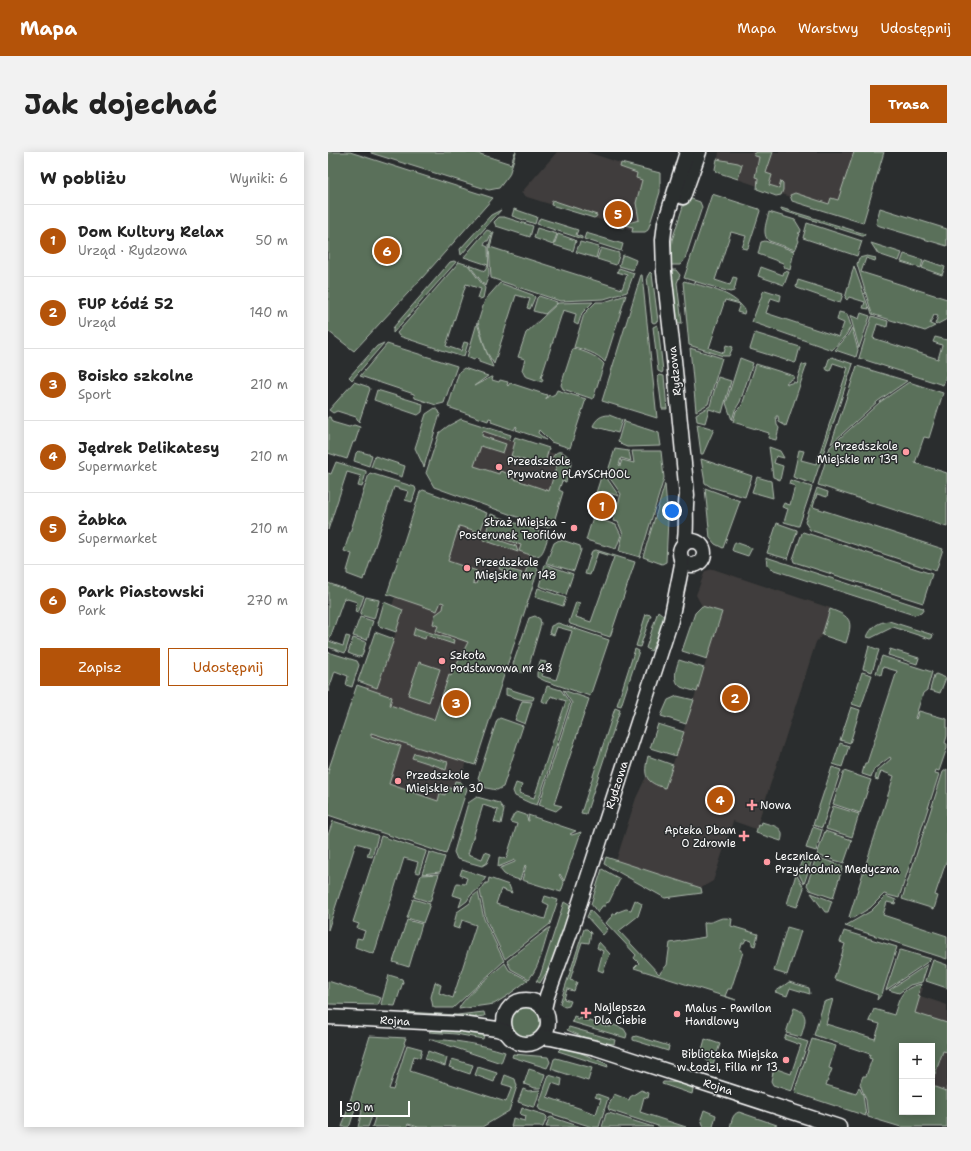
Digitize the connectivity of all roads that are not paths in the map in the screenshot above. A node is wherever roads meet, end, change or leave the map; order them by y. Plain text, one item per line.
1 (687, 152) edge
2 (699, 152) edge
3 (664, 248) junction
4 (687, 494) junction
5 (700, 543) junction
6 (684, 544) junction
7 (681, 559) junction
8 (696, 564) junction
9 (673, 612) junction
10 (560, 959) junction
11 (529, 1000) junction
12 (505, 1015) junction
13 (546, 1015) junction
14 (328, 1017) edge
15 (462, 1024) junction
16 (506, 1032) junction
17 (543, 1037) junction
18 (596, 1048) junction
19 (839, 1127) edge

1 - 3 street, Rydzowa
2 - 3 street, Rydzowa
3 - 4 street, Rydzowa
4 - 5 street, Rydzowa
4 - 6 street, Rydzowa
5 - 6 street
5 - 8 street
6 - 7 street
7 - 8 street
7 - 9 street, Rydzowa
8 - 9 street, Rydzowa
9 - 10 street, Rydzowa
10 - 11 street, Rydzowa
10 - 13 street, Rydzowa
11 - 12 street
11 - 13 street
12 - 15 street, Rojna
12 - 16 street
13 - 17 street
13 - 18 street, Rojna
14 - 15 street, Rojna
15 - 16 street, Rojna
16 - 17 street
17 - 18 street, Rojna
18 - 19 street, Rojna

